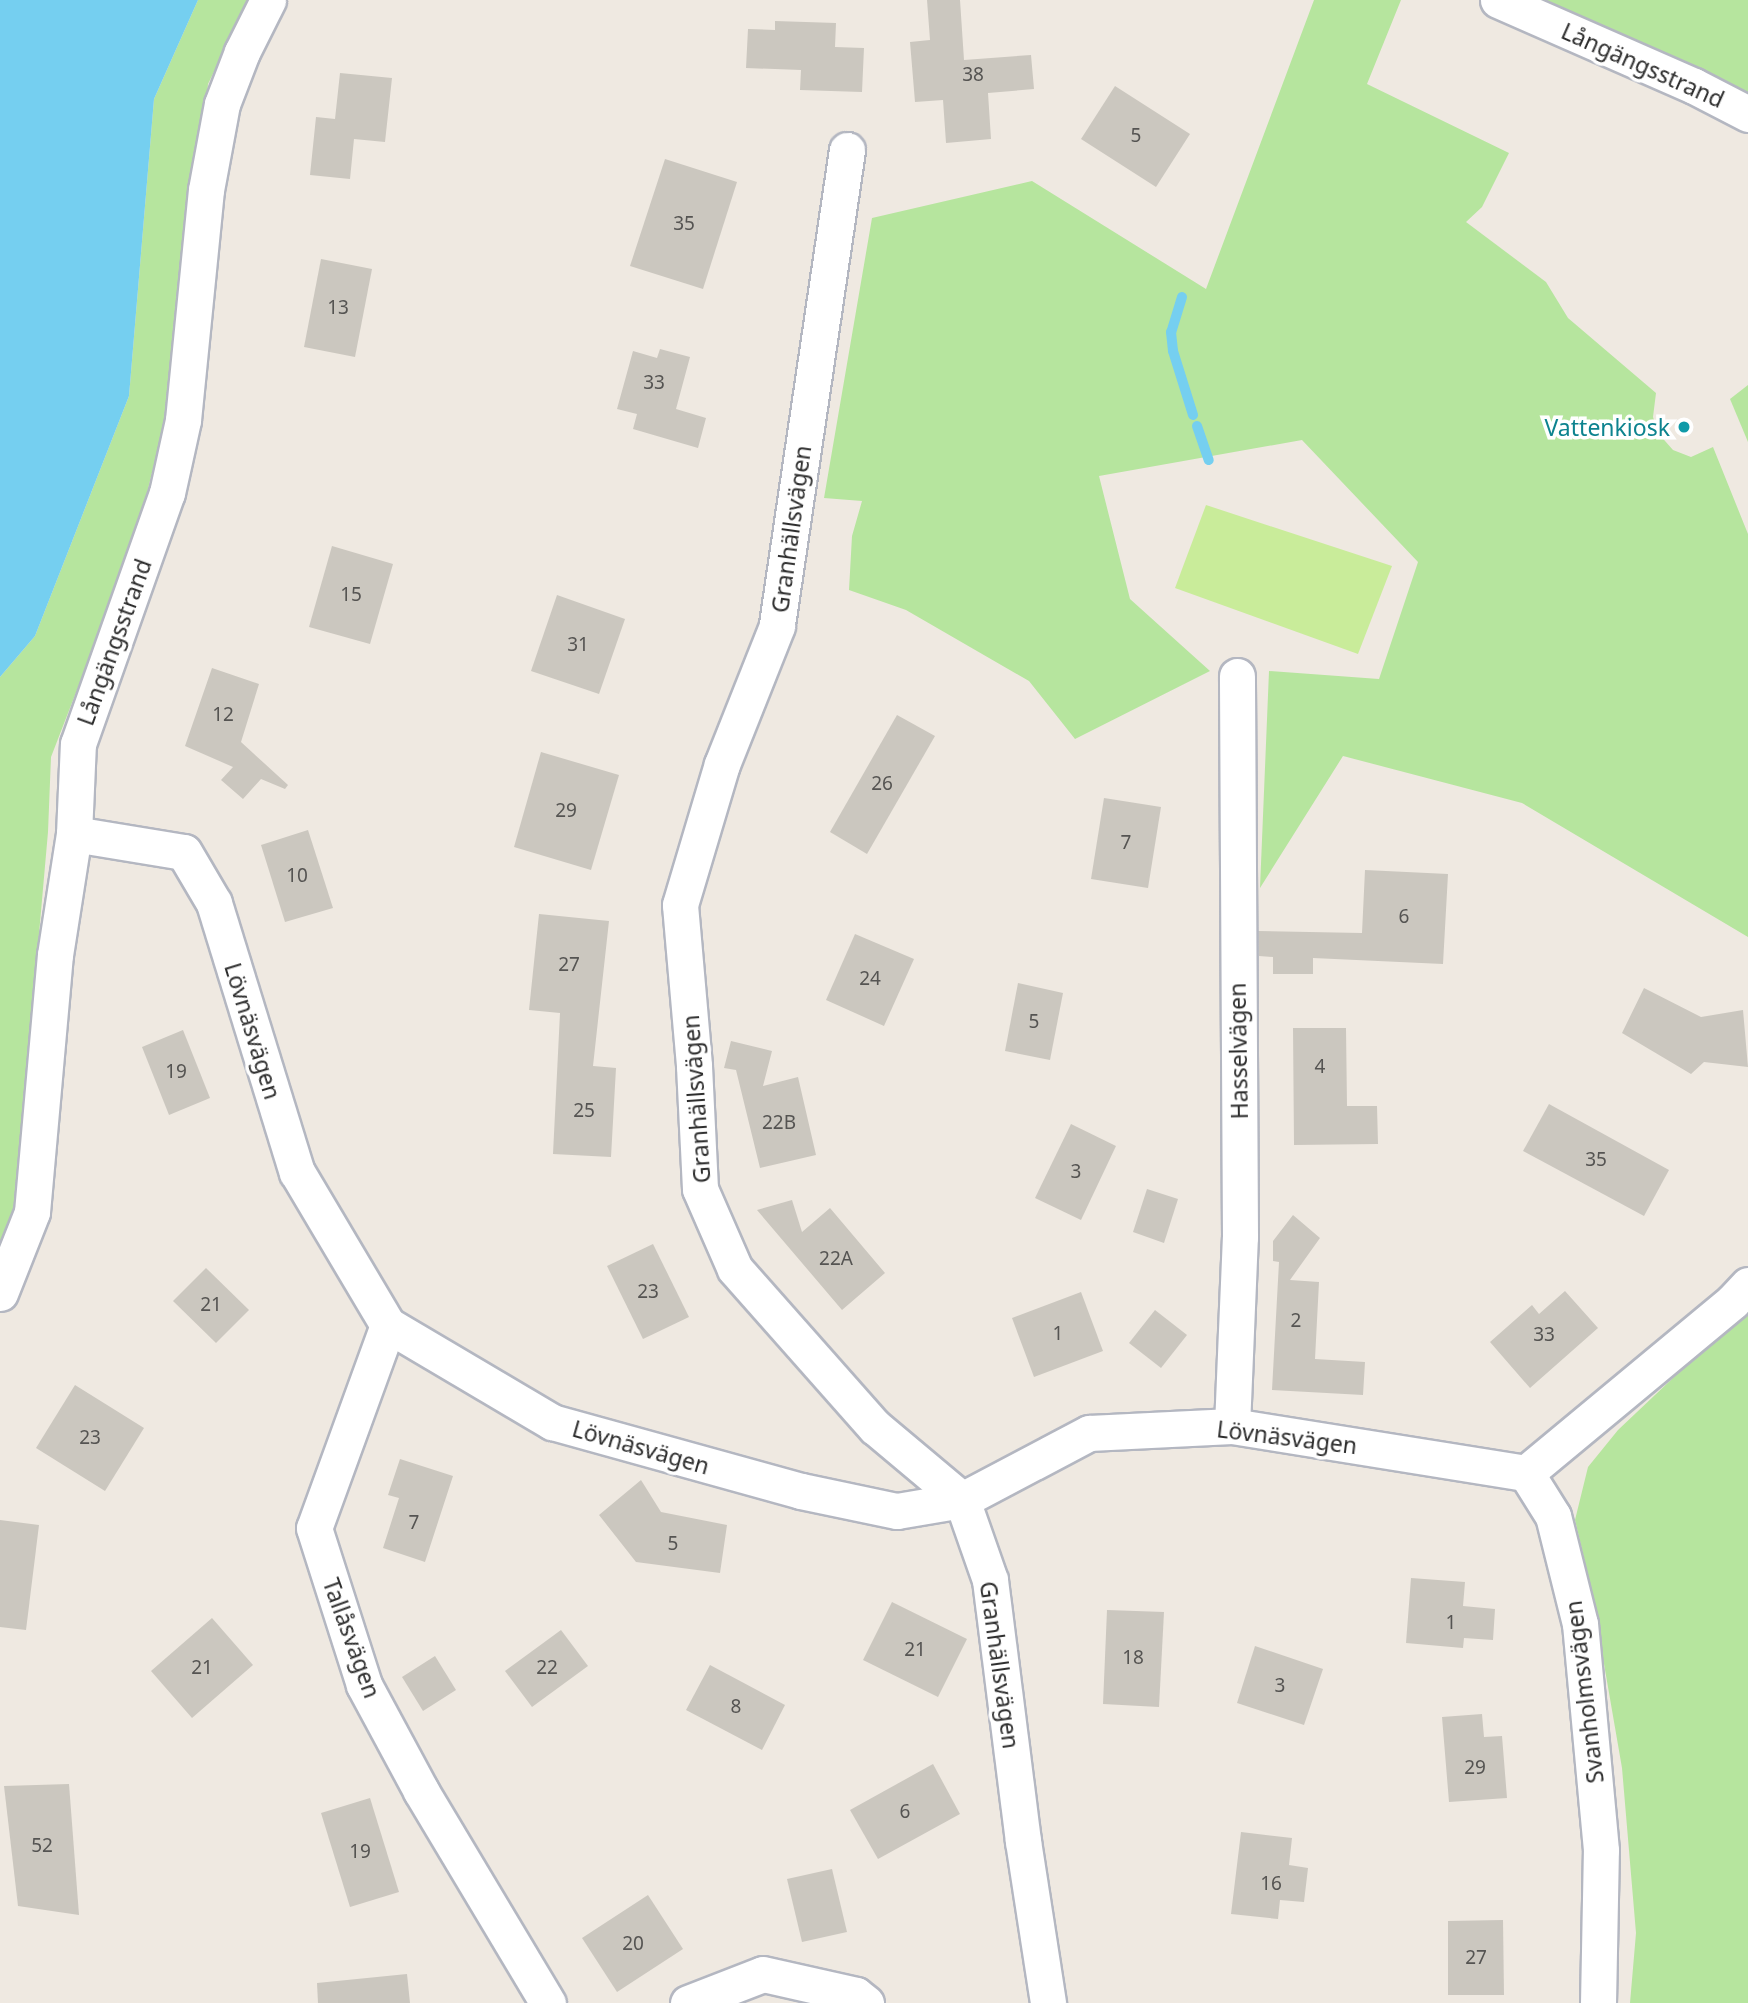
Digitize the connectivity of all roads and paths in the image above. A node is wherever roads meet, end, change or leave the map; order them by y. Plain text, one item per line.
1 (268, 0) edge
2 (1498, 0) edge
3 (1748, 114) edge
4 (847, 150) dead end
5 (1237, 677) dead end
6 (74, 834) junction
7 (1748, 1284) edge
8 (0, 1293) edge
9 (388, 1325) junction
10 (1233, 1426) junction
11 (1526, 1473) junction
12 (962, 1500) junction
13 (548, 2003) edge
14 (688, 2003) edge
15 (866, 2003) edge
16 (1048, 2003) edge
17 (1598, 2003) edge

1 - 6 street, Långängsstrand
2 - 3 street, Långängsstrand
4 - 12 street, Granhällsvägen
5 - 10 street, Hasselvägen
6 - 8 street, Långängsstrand
6 - 9 street, Lövnäsvägen
7 - 11 street
9 - 12 street, Lövnäsvägen
9 - 13 street, Tallåsvägen
10 - 11 street, Lövnäsvägen
10 - 12 street, Lövnäsvägen
11 - 17 street, Svanholmsvägen
12 - 16 street, Granhällsvägen
14 - 15 street

